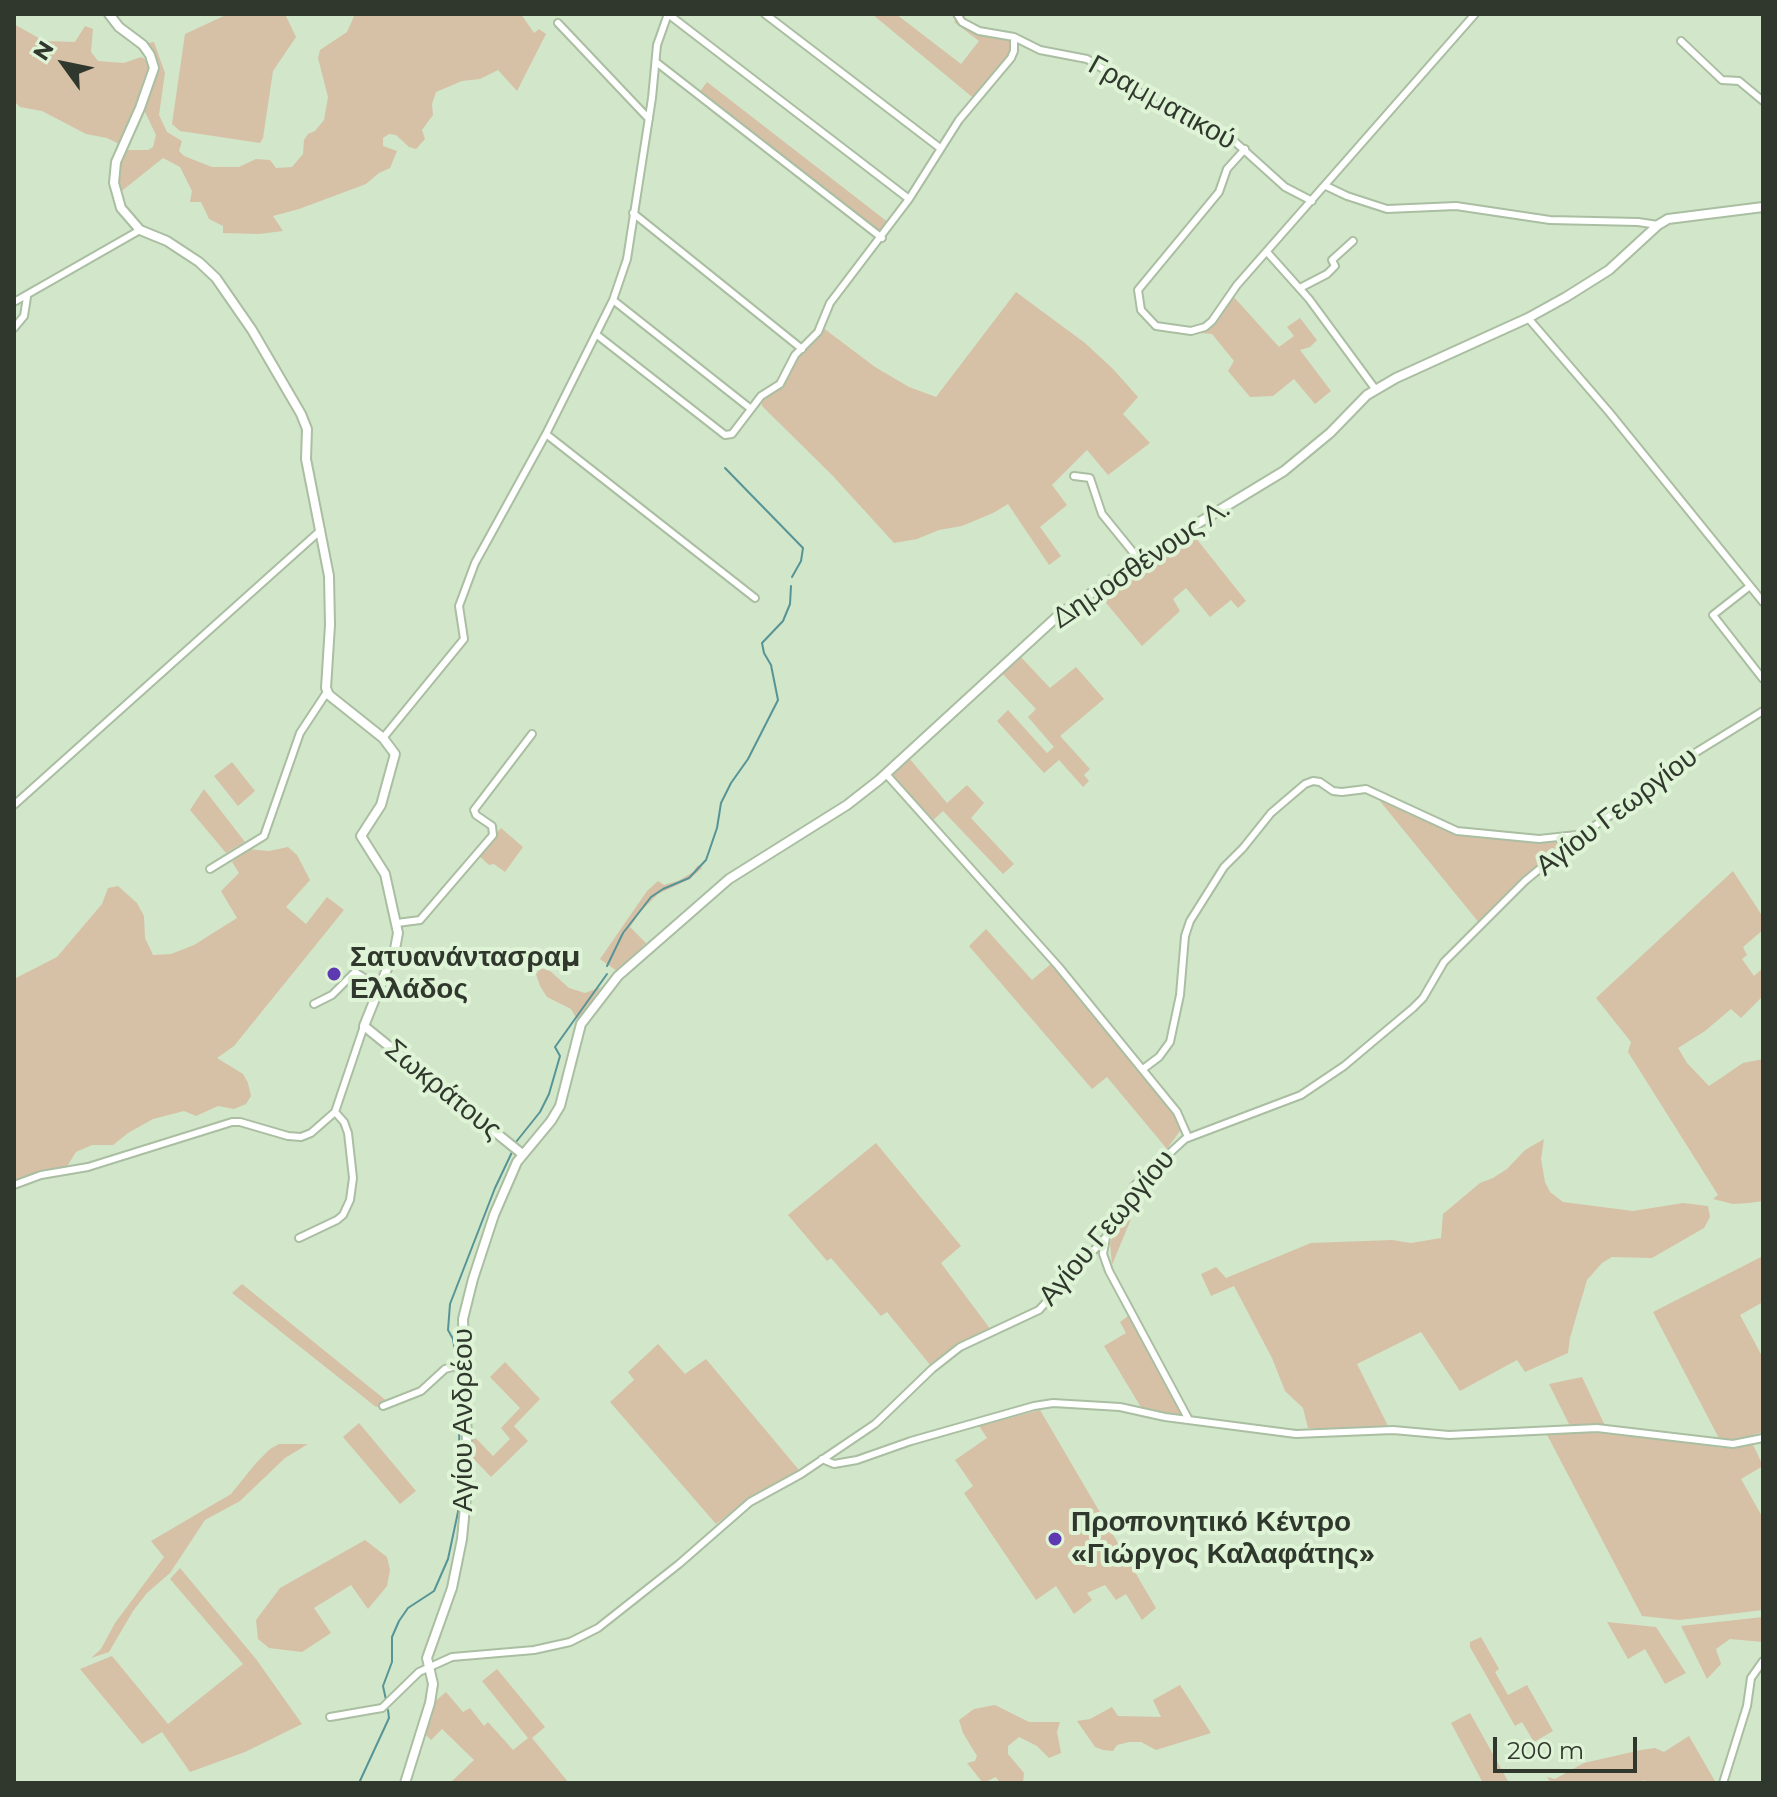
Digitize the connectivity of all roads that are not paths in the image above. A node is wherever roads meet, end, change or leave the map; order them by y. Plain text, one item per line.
1 (109, 14) edge
2 (668, 14) edge
3 (765, 14) edge
4 (957, 14) edge
5 (1475, 14) edge
6 (558, 23) dead end
7 (1014, 37) junction
8 (1681, 41) dead end
9 (656, 62) junction
10 (1763, 101) edge
11 (649, 119) junction
12 (940, 148) junction
13 (1245, 149) junction
14 (1326, 186) junction
15 (909, 199) junction
16 (1312, 201) junction
17 (1763, 207) edge
18 (633, 213) junction
19 (1658, 225) junction
20 (140, 230) junction
21 (882, 238) junction
22 (1353, 241) dead end
23 (1267, 252) junction
24 (1300, 288) junction
25 (27, 297) junction
26 (613, 300) junction
27 (14, 302) edge
28 (1528, 318) junction
29 (14, 328) edge
30 (597, 335) junction
31 (802, 349) junction
32 (1376, 390) junction
33 (751, 409) junction
34 (546, 434) junction
35 (1074, 476) dead end
36 (321, 530) junction
37 (1141, 562) junction
38 (1750, 586) junction
39 (755, 598) dead end
40 (1763, 602) edge
41 (1763, 679) edge
42 (327, 692) junction
43 (1763, 711) edge
44 (532, 734) dead end
45 (383, 738) junction
46 (886, 774) junction
47 (14, 805) edge
48 (1582, 834) junction
49 (210, 869) dead end
50 (397, 923) junction
51 (378, 987) junction
52 (314, 1004) dead end
53 (364, 1026) junction
54 (1143, 1069) junction
55 (335, 1112) junction
56 (1188, 1137) junction
57 (521, 1153) junction
58 (14, 1185) edge
59 (1106, 1237) junction
60 (299, 1238) dead end
61 (464, 1364) junction
62 (383, 1406) dead end
63 (1189, 1420) junction
64 (1763, 1438) edge
65 (822, 1459) junction
66 (1763, 1661) edge
67 (428, 1667) junction
68 (330, 1717) dead end
69 (410, 1781) edge
70 (1723, 1783) edge

1 - 20 street
2 - 9 street
2 - 15 street
3 - 12 street
4 - 7 street, Γραμματικού
5 - 14 street
6 - 11 street
7 - 12 street
7 - 13 street, Γραμματικού
8 - 10 street
9 - 11 street
9 - 21 street
11 - 18 street
12 - 15 street
13 - 16 street, Γραμματικού
13 - 23 street
14 - 16 street
14 - 19 street
15 - 21 street
16 - 23 street
17 - 19 street, Δημοσθένους Λ.
18 - 26 street
18 - 31 street
19 - 28 street, Δημοσθένους Λ.
20 - 25 street
20 - 36 street
21 - 31 street
22 - 24 street
23 - 24 street
24 - 32 street
25 - 27 street
25 - 29 street
26 - 30 street
26 - 33 street
28 - 32 street, Δημοσθένους Λ.
28 - 38 street
30 - 33 street
30 - 34 street
31 - 33 street
32 - 37 street, Δημοσθένους Λ.
34 - 39 street
34 - 45 street
35 - 37 street
36 - 42 street
36 - 47 street
37 - 46 street, Δημοσθένους Λ.
38 - 40 street
38 - 41 street
42 - 45 street
42 - 49 street
43 - 48 street, Αγίου Γεωργίου
44 - 50 street
45 - 50 street
46 - 54 street
46 - 57 street, Δημοσθένους Λ.
48 - 54 street
48 - 56 street, Αγίου Γεωργίου
50 - 51 street
51 - 52 street
51 - 53 street
53 - 55 street
53 - 57 street, Σωκράτους
54 - 56 street
55 - 58 street
55 - 60 street
56 - 59 street, Αγίου Γεωργίου
57 - 61 street, Αγίου Ανδρέου
59 - 63 street
59 - 65 street, Αγίου Γεωργίου
61 - 62 street
61 - 67 street, Αγίου Ανδρέου
63 - 64 street
63 - 65 street
65 - 67 street, Αγίου Γεωργίου
66 - 70 street
67 - 68 street, Αγίου Γεωργίου
67 - 69 street, Αγίου Ανδρέου

